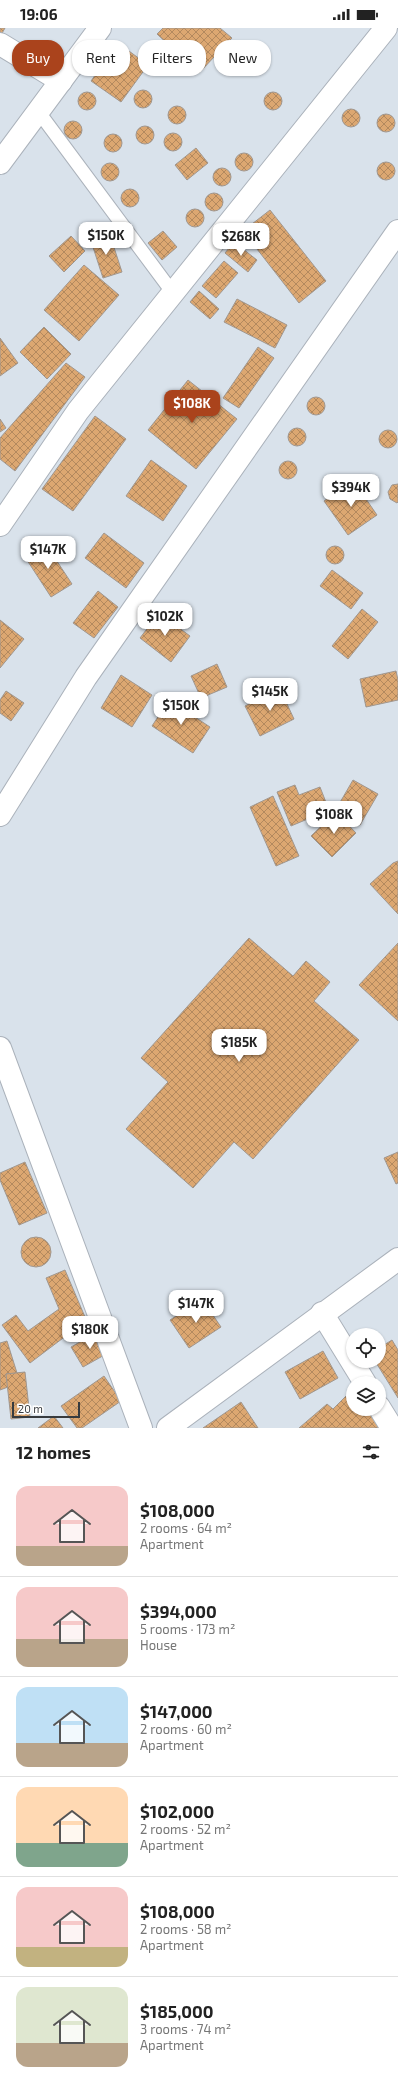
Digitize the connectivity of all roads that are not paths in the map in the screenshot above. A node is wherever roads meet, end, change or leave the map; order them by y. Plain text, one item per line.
1 (100, 28) edge
2 (386, 28) edge
3 (0, 44) edge
4 (61, 80) junction
5 (38, 112) junction
6 (0, 163) edge
7 (398, 231) edge
8 (173, 293) junction
9 (3, 513) edge
10 (0, 815) edge
11 (0, 1048) edge
12 (4, 1077) edge
13 (398, 1259) edge
14 (322, 1313) junction
15 (361, 1376) edge
16 (385, 1416) edge
17 (141, 1428) edge
18 (168, 1428) edge
19 (392, 1428) edge

1 - 4 street
2 - 8 street
3 - 4 street
4 - 5 street
5 - 6 street
5 - 8 lane
7 - 10 street
8 - 9 street
11 - 12 street
12 - 17 street
13 - 14 street
14 - 15 street
14 - 18 street
16 - 19 street

